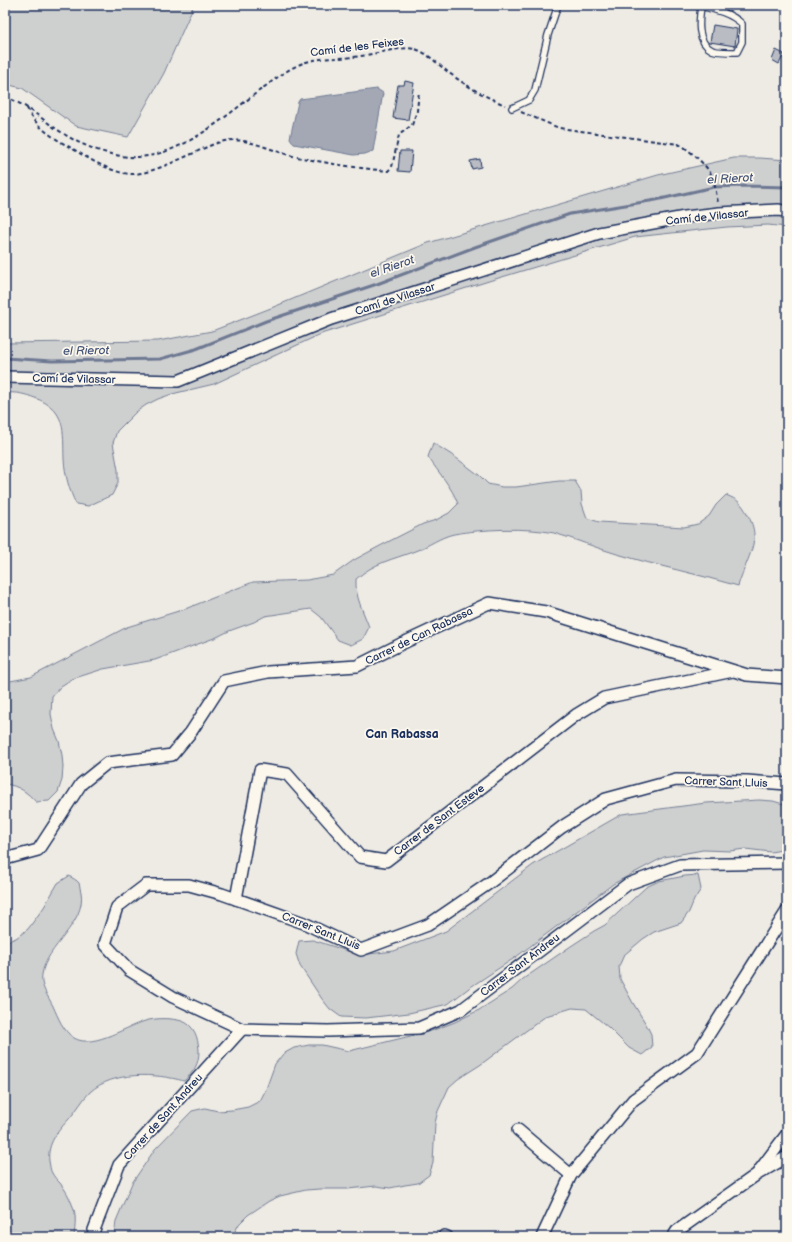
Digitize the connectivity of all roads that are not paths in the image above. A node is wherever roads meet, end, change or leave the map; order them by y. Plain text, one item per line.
1 (558, 5) edge
2 (698, 6) edge
3 (512, 108) road end
4 (787, 212) edge
5 (5, 377) edge
6 (734, 671) junction
7 (787, 678) edge
8 (787, 784) edge
9 (5, 859) edge
10 (787, 863) edge
11 (236, 899) junction
12 (787, 911) edge
13 (242, 1029) junction
14 (518, 1130) dead end
15 (787, 1134) edge
16 (787, 1157) edge
17 (571, 1175) junction
18 (756, 1175) junction
19 (93, 1237) edge
20 (542, 1237) edge
21 (673, 1237) edge

1 - 3 lane
2 - 2 lane
4 - 5 street, Camí de Vilassar
6 - 7 street, Carrer de Can Rabassa
6 - 9 street, Carrer de Can Rabassa
6 - 11 street, Carrer de Sant Esteve
8 - 11 street, Carrer Sant Lluis
10 - 13 street, Carrer Sant Andreu
11 - 13 street, Carrer Sant Lluis
12 - 17 street
13 - 19 street, Carrer de Sant Andreu
14 - 17 street
15 - 18 street
16 - 18 street
17 - 20 street
18 - 21 street

